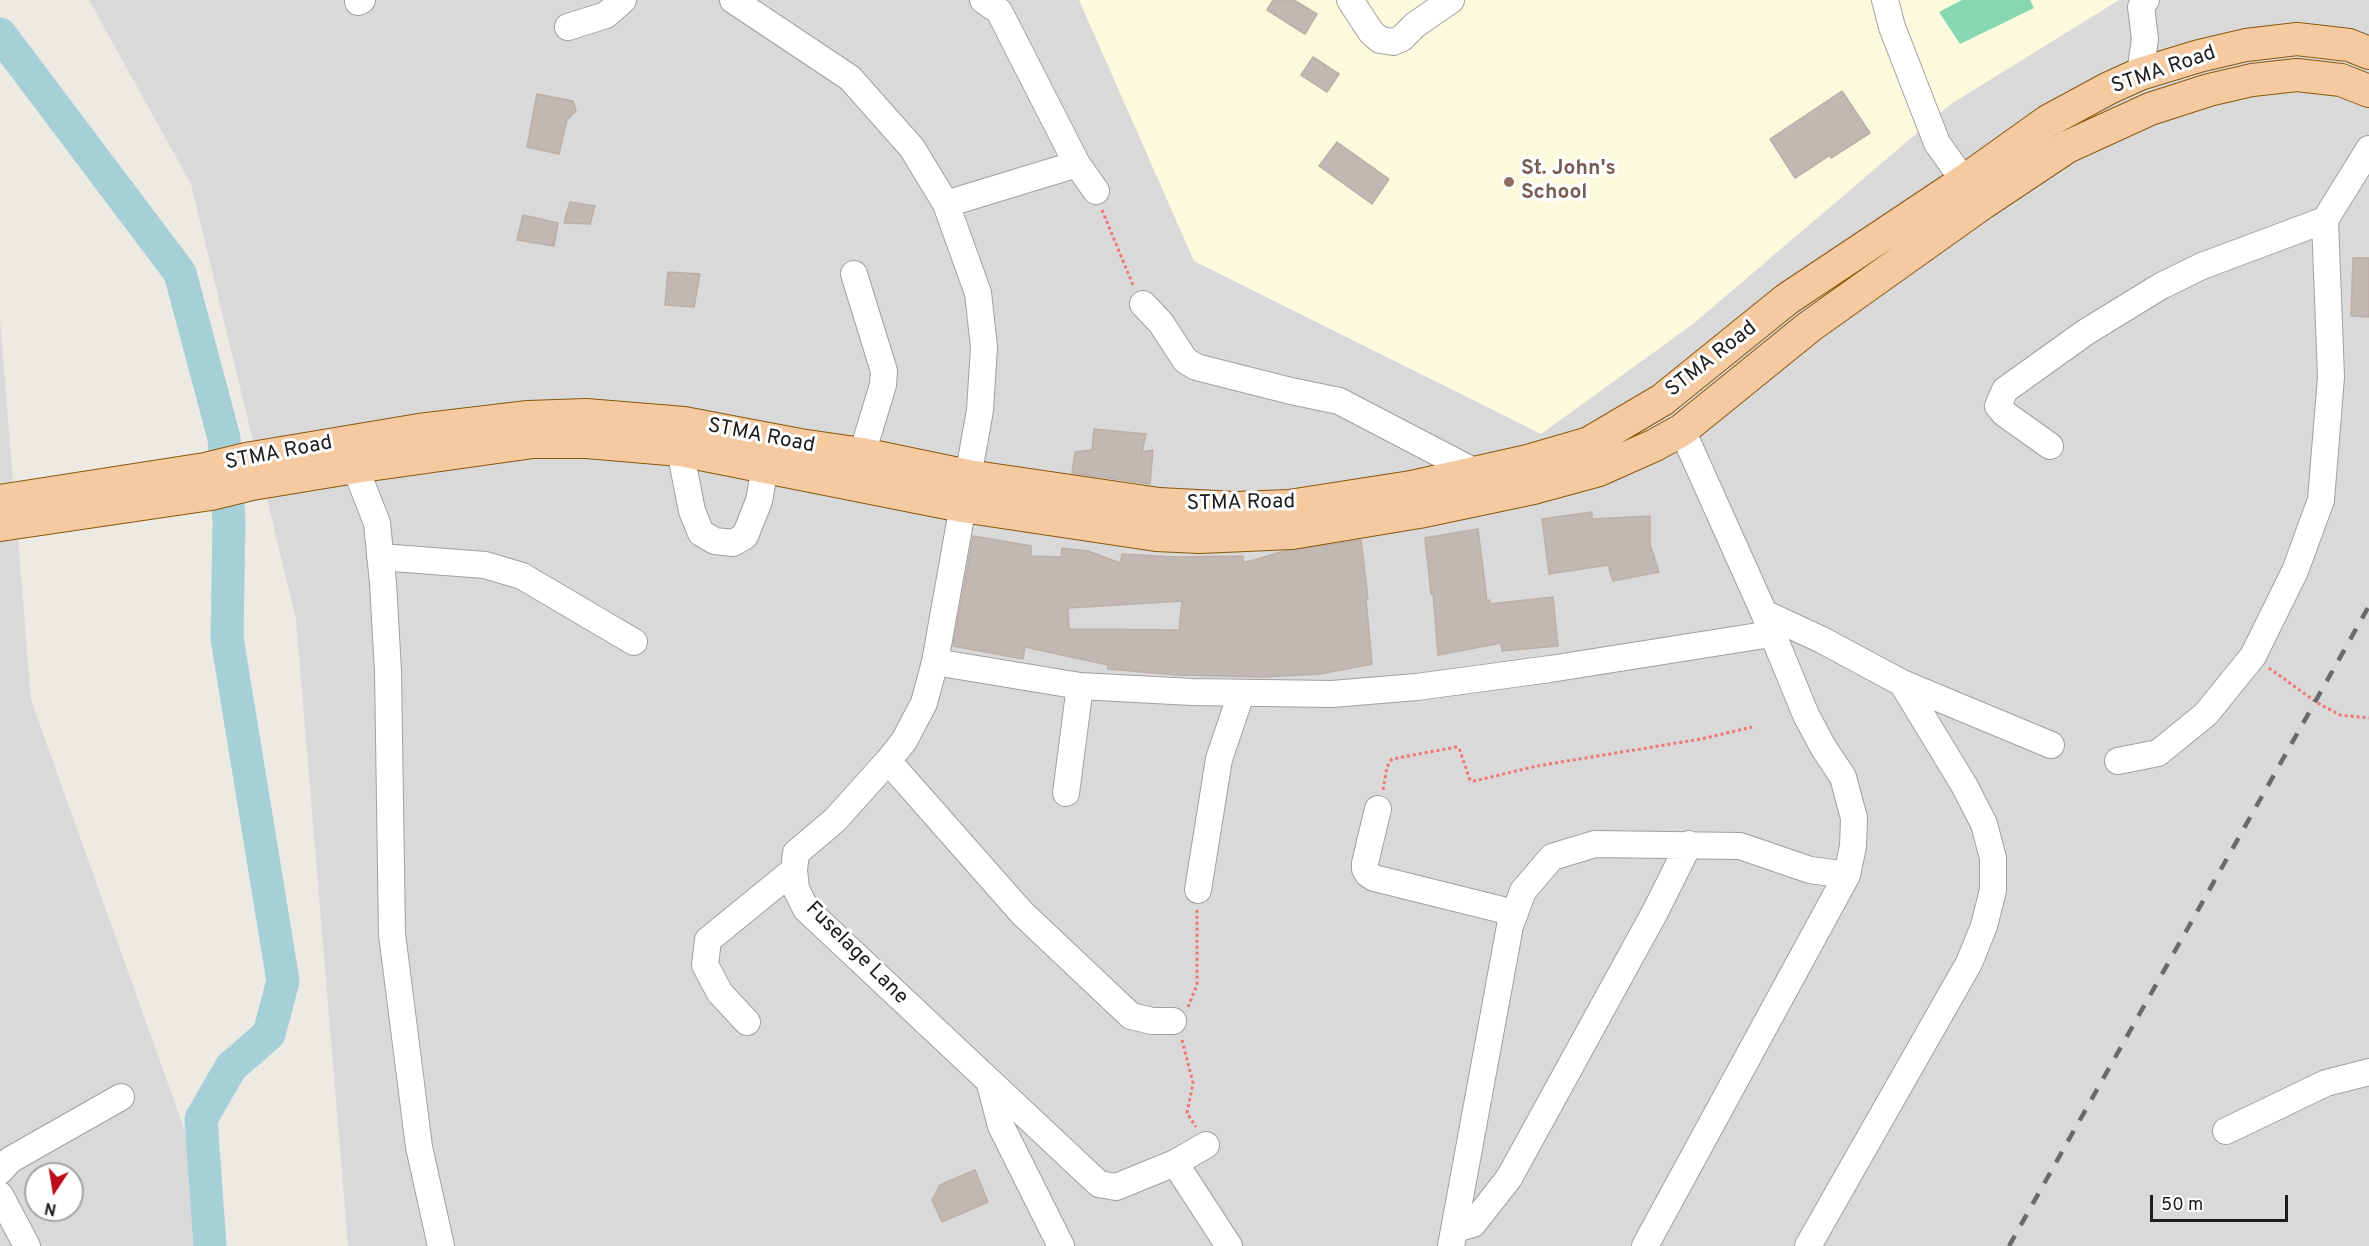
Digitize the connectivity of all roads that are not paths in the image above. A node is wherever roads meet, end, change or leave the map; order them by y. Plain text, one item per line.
1 (623, 0) edge
2 (733, 0) edge
3 (983, 0) edge
4 (1350, 0) edge
5 (1451, 0) edge
6 (1885, 0) edge
7 (2146, 0) edge
8 (568, 27) dead end
9 (2369, 53) edge
10 (2140, 74) junction
11 (2369, 91) edge
12 (2369, 149) edge
13 (1077, 164) junction
14 (1965, 181) junction
15 (1096, 191) road end
16 (946, 204) junction
17 (2325, 220) junction
18 (854, 274) dead end
19 (1143, 304) road end
20 (1682, 430) junction
21 (2050, 446) dead end
22 (680, 450) junction
23 (862, 454) junction
24 (356, 467) junction
25 (765, 467) junction
26 (249, 471) junction
27 (1474, 472) junction
28 (208, 481) junction
29 (965, 491) junction
30 (0, 501) edge
31 (0, 525) edge
32 (380, 557) junction
33 (1768, 624) junction
34 (634, 642) dead end
35 (935, 662) junction
36 (1902, 683) junction
37 (1080, 686) junction
38 (1241, 694) junction
39 (2051, 745) dead end
40 (888, 761) junction
41 (2118, 761) dead end
42 (1066, 793) dead end
43 (1378, 810) road end
44 (1689, 844) junction
45 (794, 870) junction
46 (1847, 875) junction
47 (1198, 890) road end
48 (1515, 912) junction
49 (1173, 1021) road end
50 (747, 1022) dead end
51 (2369, 1072) edge
52 (990, 1083) junction
53 (121, 1097) dead end
54 (2226, 1131) dead end
55 (1206, 1144) road end
56 (1175, 1163) junction
57 (0, 1171) edge
58 (0, 1195) edge
59 (1453, 1238) edge
60 (27, 1246) edge
61 (441, 1246) edge
62 (1061, 1246) edge
63 (1229, 1246) edge
64 (1645, 1246) edge
65 (1808, 1246) edge

1 - 8 street
2 - 16 street
3 - 13 street
4 - 5 street
6 - 14 street
7 - 10 street
9 - 10 main road, STMA Road
10 - 14 main road, STMA Road
11 - 20 main road, STMA Road
12 - 17 street
13 - 15 street
13 - 16 street
14 - 27 main road, STMA Road
16 - 29 street
17 - 21 street
17 - 41 street
18 - 23 street
19 - 27 street
20 - 29 main road, STMA Road
20 - 33 street
22 - 24 main road, STMA Road
22 - 25 main road, STMA Road
22 - 25 street
23 - 26 main road, STMA Road
23 - 29 main road, STMA Road
24 - 26 main road, STMA Road
24 - 32 street
25 - 29 main road, STMA Road
26 - 28 main road, STMA Road
27 - 29 main road, STMA Road
28 - 30 main road, STMA Road
28 - 31 main road, STMA Road
29 - 35 street
32 - 34 street
32 - 61 street
33 - 36 street
33 - 38 street
33 - 46 street
35 - 37 street
35 - 40 street
36 - 39 street
36 - 65 street
37 - 38 street
37 - 42 street
38 - 47 street
40 - 45 street
40 - 49 street
43 - 48 street
44 - 46 street
44 - 48 street
44 - 59 street
45 - 50 street
45 - 52 street, Fuselage Lane
46 - 64 street
48 - 59 street
51 - 54 street
52 - 56 street, Fuselage Lane
52 - 62 street
53 - 57 street
55 - 56 street, Fuselage Lane
56 - 63 street
58 - 60 street

